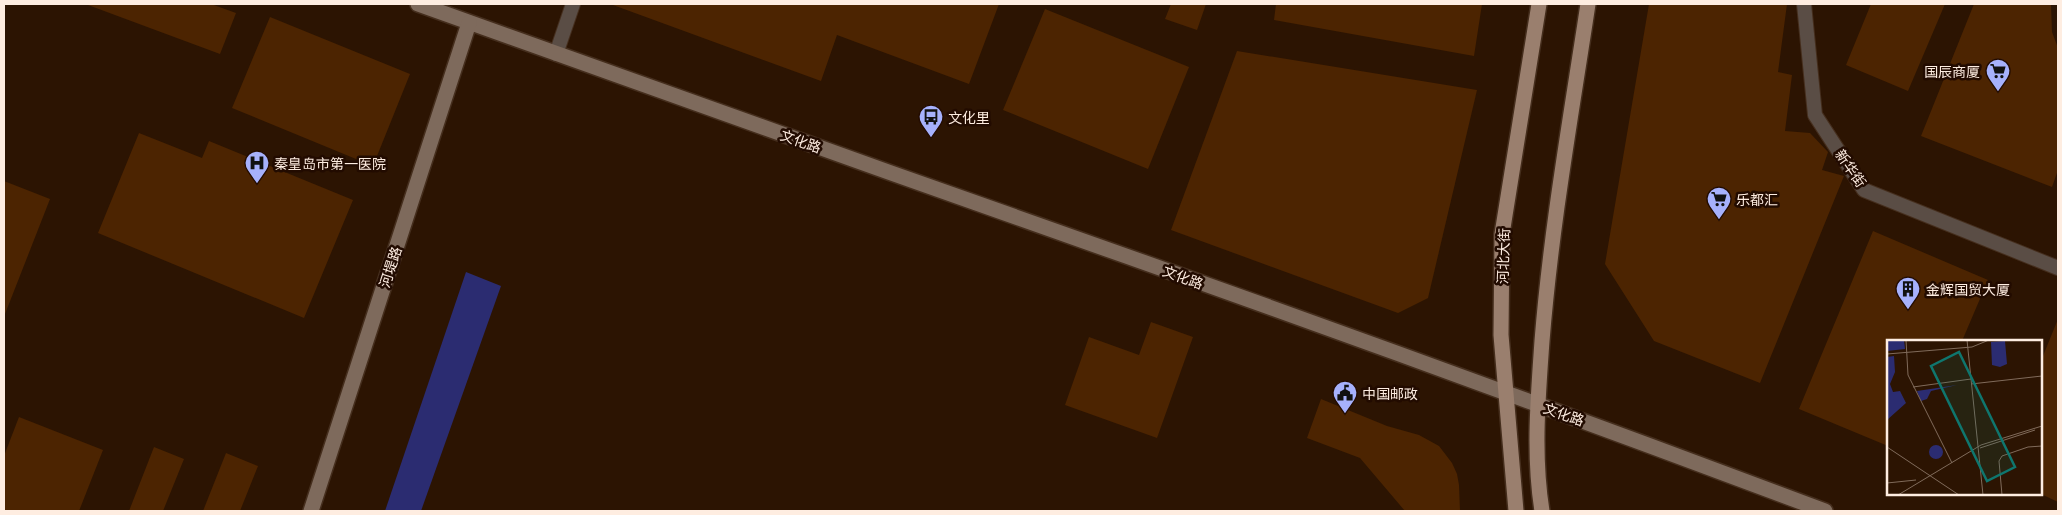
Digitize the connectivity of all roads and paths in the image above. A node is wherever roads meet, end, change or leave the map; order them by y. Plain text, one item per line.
1 (418, 4) edge
2 (573, 4) edge
3 (1539, 4) edge
4 (1588, 4) edge
5 (1804, 4) edge
6 (469, 22) junction
7 (556, 54) junction
8 (2058, 268) edge
9 (1506, 393) junction
10 (1537, 405) junction
11 (311, 511) edge
12 (1516, 511) edge
13 (1542, 511) edge
14 (1825, 511) edge

1 - 6 main road
2 - 7 street
3 - 9 main road, 河北大街
4 - 10 main road
5 - 8 street, 新华街
6 - 7 main road, 文化路
6 - 11 main road, 河堤路
7 - 9 main road, 文化路
9 - 10 main road, 文化路
9 - 12 main road, 河北大街
10 - 13 main road
10 - 14 main road, 文化路

